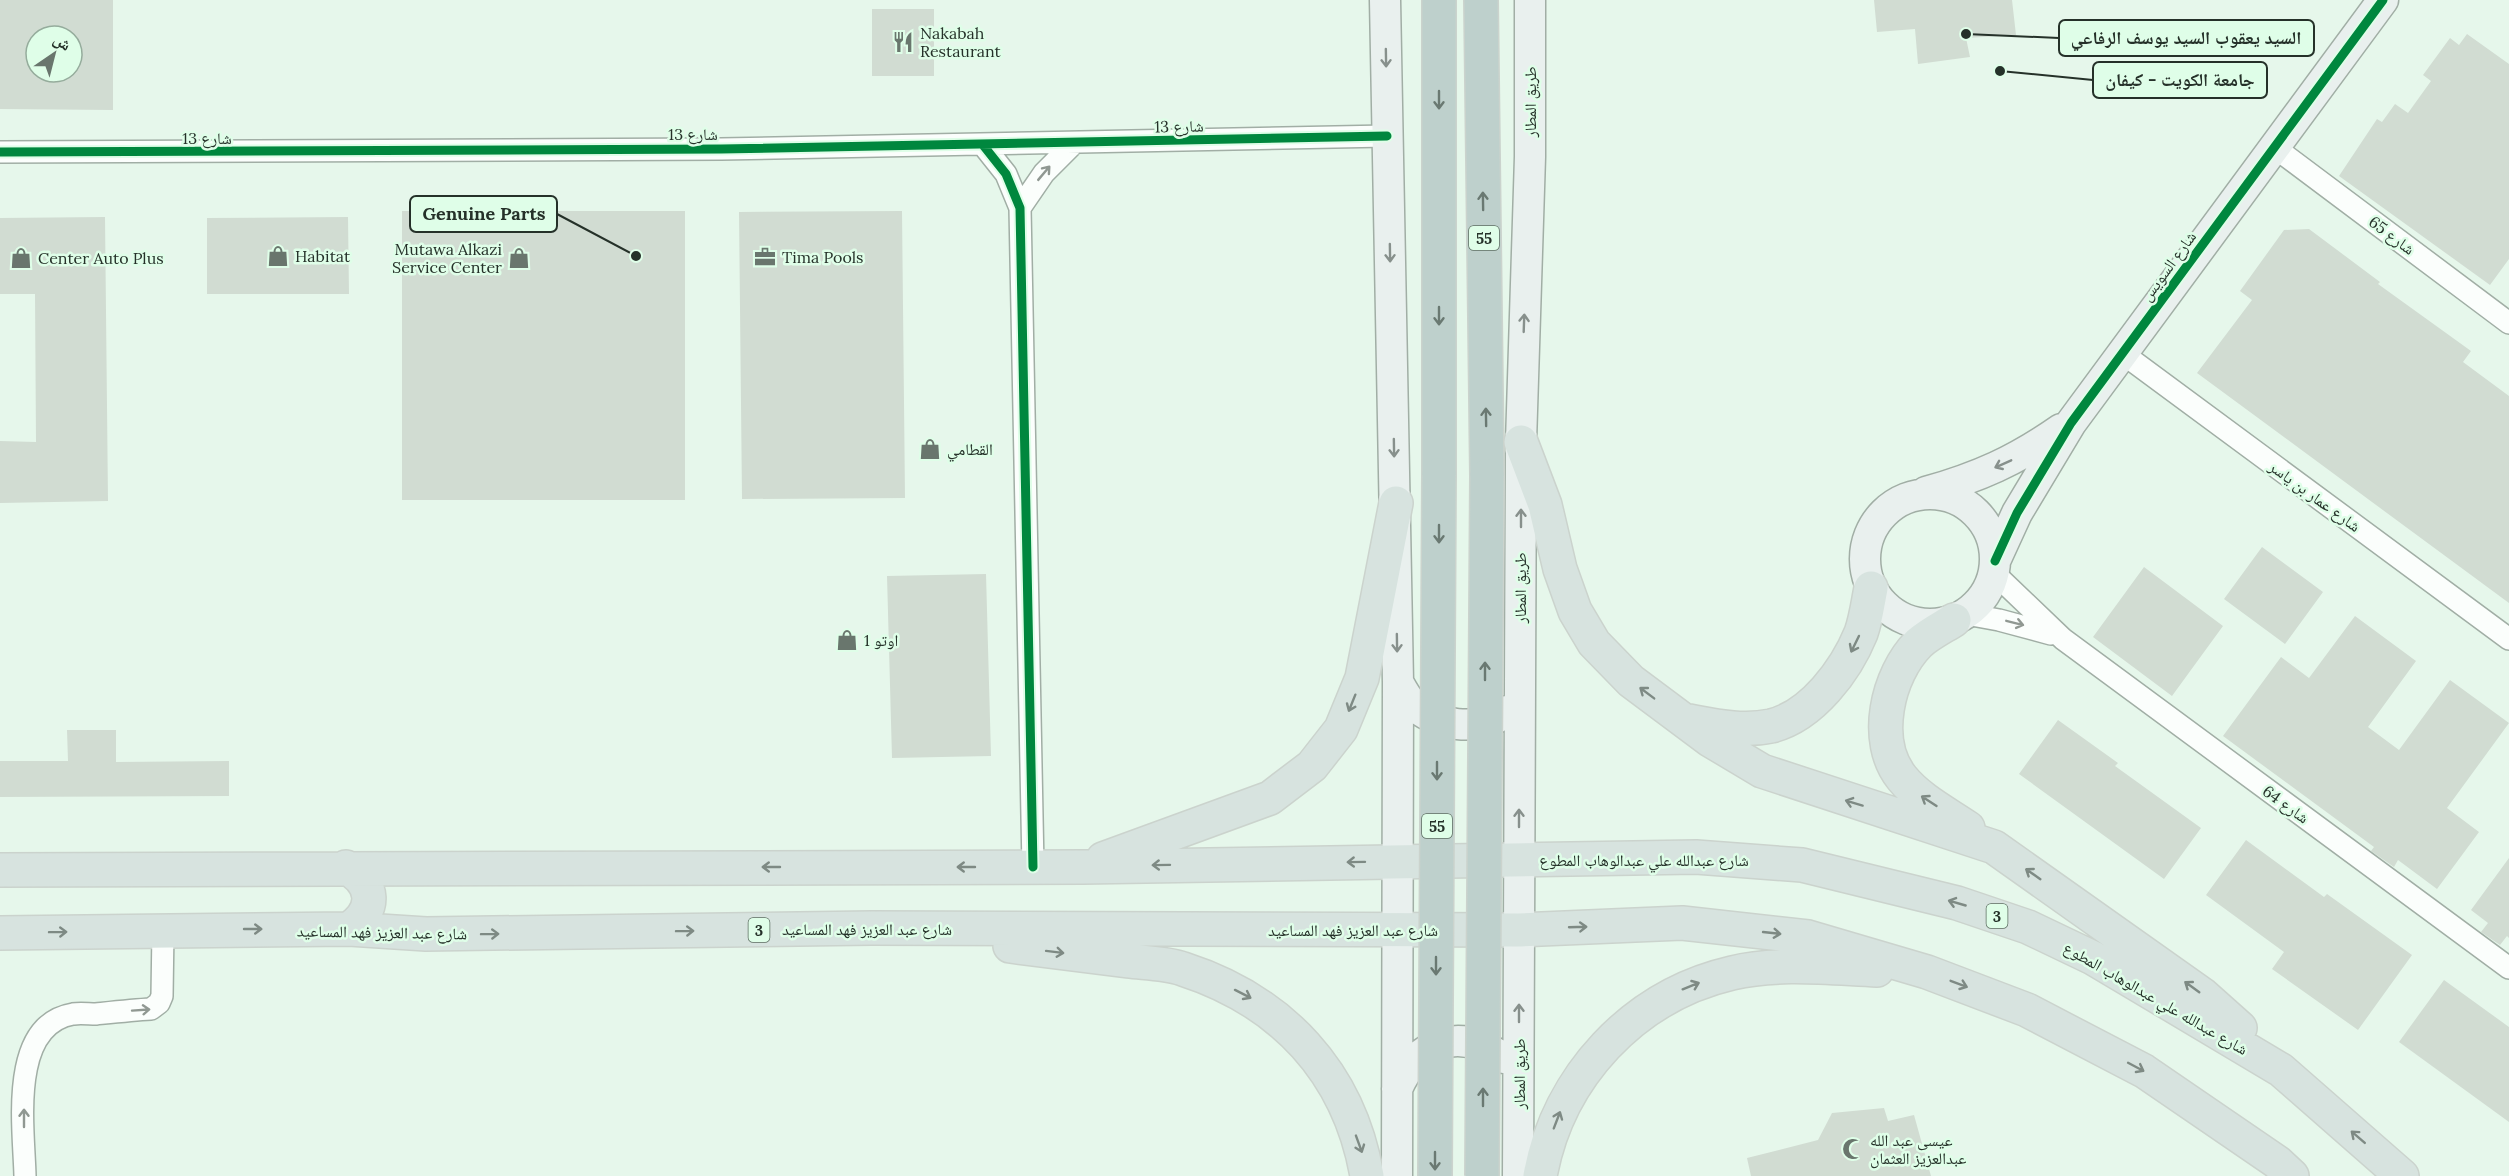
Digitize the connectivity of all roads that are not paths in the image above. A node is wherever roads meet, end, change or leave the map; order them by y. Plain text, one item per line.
1 (1385, 0) edge
2 (1439, 0) edge
3 (1481, 0) edge
4 (1530, 0) edge
5 (2383, 0) edge
6 (1387, 136) junction
7 (1074, 143) junction
8 (983, 145) junction
9 (2274, 147) junction
10 (0, 152) edge
11 (1020, 208) junction
12 (2509, 323) edge
13 (2122, 353) junction
14 (2070, 423) junction
15 (1521, 441) junction
16 (1913, 495) junction
17 (1396, 503) junction
18 (1995, 567) junction
19 (1871, 588) junction
20 (1960, 617) junction
21 (2063, 639) junction
22 (2509, 639) edge
23 (1398, 682) junction
24 (1520, 700) junction
25 (1683, 720) junction
26 (1994, 847) junction
27 (1519, 861) junction
28 (1396, 862) junction
29 (346, 867) junction
30 (1033, 867) junction
31 (1083, 867) junction
32 (0, 870) edge
33 (872, 928) junction
34 (349, 929) junction
35 (163, 930) junction
36 (1396, 930) junction
37 (1519, 930) junction
38 (0, 933) edge
39 (2509, 969) edge
40 (1928, 972) junction
41 (2281, 1070) junction
42 (1519, 1080) junction
43 (1397, 1089) junction
44 (25, 1176) edge
45 (1367, 1176) edge
46 (1397, 1176) edge
47 (1435, 1176) edge
48 (1482, 1176) edge
49 (1518, 1176) edge
50 (1540, 1176) edge
51 (2292, 1176) edge
52 (2402, 1176) edge

1 -> 6 main road
2 -> 47 highway, 55, bridge
48 -> 3 highway, طريق المطار / 55, bridge
15 -> 4 main road, طريق المطار
5 - 9 main road, شارع السويس
6 - 7 street, شارع 13
6 -> 17 main road
7 - 8 street, شارع 13
11 -> 7 street
8 - 10 street, شارع 13
8 - 11 street
9 - 12 street, شارع 65
9 - 13 main road, شارع السويس
11 - 30 street
13 - 14 main road, شارع السويس
13 - 22 street, شارع عمار بن ياسر
14 -> 16 main road, شارع السويس
14 - 18 main road, شارع السويس
24 -> 15 main road, طريق المطار
25 -> 15 main road
16 - 18 main road
16 - 19 main road
17 -> 23 main road
17 -> 31 main road
18 - 20 main road
18 - 21 street, شارع 64
19 - 20 main road
19 -> 25 main road
20 -> 21 street, شارع 64
26 -> 20 main road
21 - 39 street, شارع 64
23 - 24 main road
23 - 28 main road
27 -> 24 main road, طريق المطار
26 -> 25 main road
41 -> 26 main road
27 - 28 main road, 3
27 - 37 main road, طريق المطار
41 -> 27 main road, شارع عبدالله علي عبدالوهاب المطوع / 3
28 -> 31 main road, 3
28 - 36 main road
30 -> 29 main road, 3
29 - 32 main road, 3
29 - 34 main road
30 - 31 main road, 3
34 -> 33 main road, شارع عبد العزيز فهد المساعيد / 3
33 - 36 main road, شارع عبد العزيز فهد المساعيد / 3
33 -> 45 main road
35 -> 34 main road, شارع عبد العزيز فهد المساعيد / 3
38 -> 35 main road, شارع عبد العزيز فهد المساعيد / 3
44 -> 35 street
36 - 37 main road, شارع عبد العزيز فهد المساعيد / 3
36 - 43 main road
37 -> 40 main road, 3
42 -> 37 main road, طريق المطار
50 -> 40 main road, 3
40 -> 51 main road, 3
52 -> 41 main road, شارع عبدالله علي عبدالوهاب المطوع / 3
42 - 43 main road
42 - 49 main road, طريق المطار
43 - 46 main road

